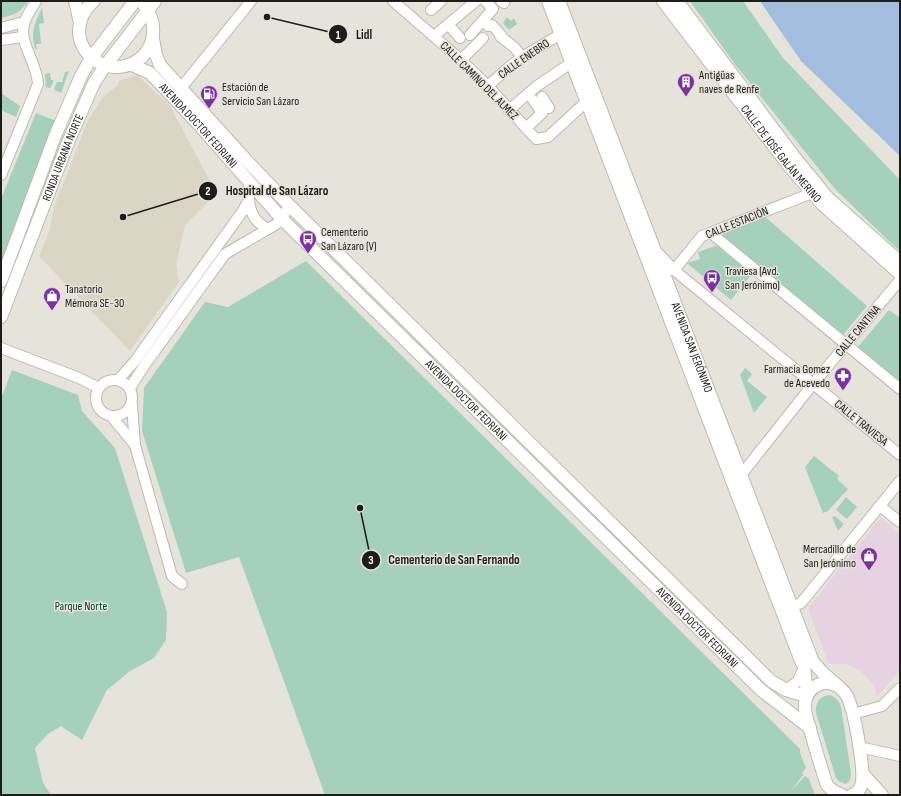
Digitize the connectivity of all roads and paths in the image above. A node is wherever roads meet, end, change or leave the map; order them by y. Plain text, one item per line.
1 (36, 1) edge
2 (75, 1) edge
3 (94, 1) edge
4 (135, 1) edge
5 (140, 1) edge
6 (251, 1) edge
7 (393, 1) edge
8 (441, 1) edge
9 (485, 1) edge
10 (548, 1) edge
11 (559, 1) edge
12 (663, 1) edge
13 (677, 1) edge
14 (472, 2) edge
15 (152, 6) edge
16 (431, 10) dead end
17 (483, 21) junction
18 (24, 22) junction
19 (80, 24) junction
20 (448, 24) junction
21 (1, 28) edge
22 (561, 34) junction
23 (470, 35) dead end
24 (434, 36) junction
25 (22, 37) junction
26 (460, 38) dead end
27 (483, 38) dead end
28 (153, 39) junction
29 (1, 40) edge
30 (522, 57) junction
31 (91, 58) junction
32 (461, 60) junction
33 (571, 63) junction
34 (132, 65) junction
35 (105, 66) junction
36 (488, 86) junction
37 (180, 88) junction
38 (586, 102) junction
39 (541, 103) dead end
40 (509, 110) junction
41 (526, 128) junction
42 (1, 175) edge
43 (249, 182) junction
44 (812, 193) junction
45 (249, 200) junction
46 (289, 205) junction
47 (282, 219) junction
48 (268, 229) junction
49 (711, 233) junction
50 (225, 237) junction
51 (225, 254) junction
52 (900, 262) edge
53 (663, 273) junction
54 (900, 274) edge
55 (900, 280) edge
56 (1, 281) edge
57 (1, 317) edge
58 (846, 344) junction
59 (2, 351) edge
60 (118, 380) junction
61 (813, 384) junction
62 (99, 388) junction
63 (130, 388) junction
64 (900, 390) edge
65 (132, 405) junction
66 (112, 417) junction
67 (134, 445) junction
68 (900, 455) edge
69 (741, 475) junction
70 (900, 481) edge
71 (880, 506) junction
72 (900, 522) edge
73 (182, 584) dead end
74 (792, 607) junction
75 (804, 667) junction
76 (838, 686) junction
77 (900, 688) edge
78 (786, 690) junction
79 (807, 695) junction
80 (853, 714) junction
81 (810, 728) junction
82 (859, 747) junction
83 (900, 756) edge
84 (862, 774) junction
85 (828, 790) edge
86 (857, 794) edge
87 (842, 795) edge
88 (882, 795) edge

1 - 18 street
2 - 19 main road
3 - 19 main road
4 - 31 main road, RONDA URBANA NORTE
5 - 15 main road
6 - 37 street
7 - 24 street, CALLE CAMINO DEL ALMEZ
8 - 16 street
9 - 17 street
10 - 22 main road, AVENIDA SAN JERÓNIMO
11 - 53 main road, AVENIDA SAN JERÓNIMO
12 - 44 main road, CALLE DE JOSÉ GALÁN MERINO
13 - 52 main road, CALLE DE JOSÉ GALÁN MERINO
14 - 20 street
15 - 28 main road, AVENIDA DOCTOR FEDRIANI
15 - 35 main road, RONDA URBANA NORTE
17 - 23 street
17 - 30 street
18 - 21 street
18 - 25 street
19 - 31 main road
20 - 24 street
20 - 26 street
22 - 30 street, CALLE ENEBRO
22 - 33 main road, AVENIDA SAN JERÓNIMO
24 - 32 street, CALLE CAMINO DEL ALMEZ
25 - 29 street
25 - 42 street
27 - 32 street
28 - 34 main road
28 - 37 main road, AVENIDA DOCTOR FEDRIANI
30 - 36 street, CALLE ENEBRO
31 - 35 main road
31 - 56 main road, RONDA URBANA NORTE
32 - 36 street, CALLE CAMINO DEL ALMEZ
33 - 38 main road, AVENIDA SAN JERÓNIMO
33 - 40 street
34 - 35 main road
34 - 43 main road, AVENIDA DOCTOR FEDRIANI
35 - 57 main road, RONDA URBANA NORTE
36 - 40 street, CALLE CAMINO DEL ALMEZ
37 - 46 main road, AVENIDA DOCTOR FEDRIANI
38 - 41 street, CALLE CAMINO DEL ALMEZ
38 - 53 main road, AVENIDA SAN JERÓNIMO
39 - 41 street
40 - 41 street, CALLE CAMINO DEL ALMEZ
43 - 45 street
43 - 47 main road, AVENIDA DOCTOR FEDRIANI
44 - 49 street, CALLE ESTACIÓN
44 - 54 main road, CALLE DE JOSÉ GALÁN MERINO
45 - 48 street
45 - 50 street
46 - 47 street
46 - 78 main road, AVENIDA DOCTOR FEDRIANI
47 - 48 street
47 - 81 main road, AVENIDA DOCTOR FEDRIANI
48 - 51 street
49 - 53 street, CALLE ESTACIÓN
49 - 58 street
50 - 51 street
50 - 60 street
51 - 63 street
53 - 61 street, CALLE TRAVIESA
53 - 69 main road, AVENIDA SAN JERÓNIMO
53 - 75 main road, AVENIDA SAN JERÓNIMO
55 - 58 street, CALLE CANTINA
58 - 61 street, CALLE CANTINA
58 - 64 street
59 - 62 street
60 - 62 street
60 - 63 street
61 - 68 street, CALLE TRAVIESA
61 - 69 street, CALLE CANTINA
62 - 66 street
63 - 65 street
65 - 66 street
65 - 67 street
66 - 67 street
67 - 73 street
69 - 74 main road, AVENIDA SAN JERÓNIMO
70 - 71 street
71 - 72 street
71 - 74 street
74 - 76 main road, AVENIDA SAN JERÓNIMO
75 - 78 street
75 - 79 main road, AVENIDA SAN JERÓNIMO
76 - 79 main road
76 - 80 main road, AVENIDA SAN JERÓNIMO
77 - 80 street
78 - 79 main road, AVENIDA DOCTOR FEDRIANI
79 - 81 main road, AVENIDA SAN JERÓNIMO
80 - 82 main road, AVENIDA SAN JERÓNIMO
81 - 85 main road, AVENIDA SAN JERÓNIMO
82 - 83 street
82 - 84 main road, AVENIDA SAN JERÓNIMO
84 - 86 main road, AVENIDA SAN JERÓNIMO
84 - 88 main road
85 - 87 main road

